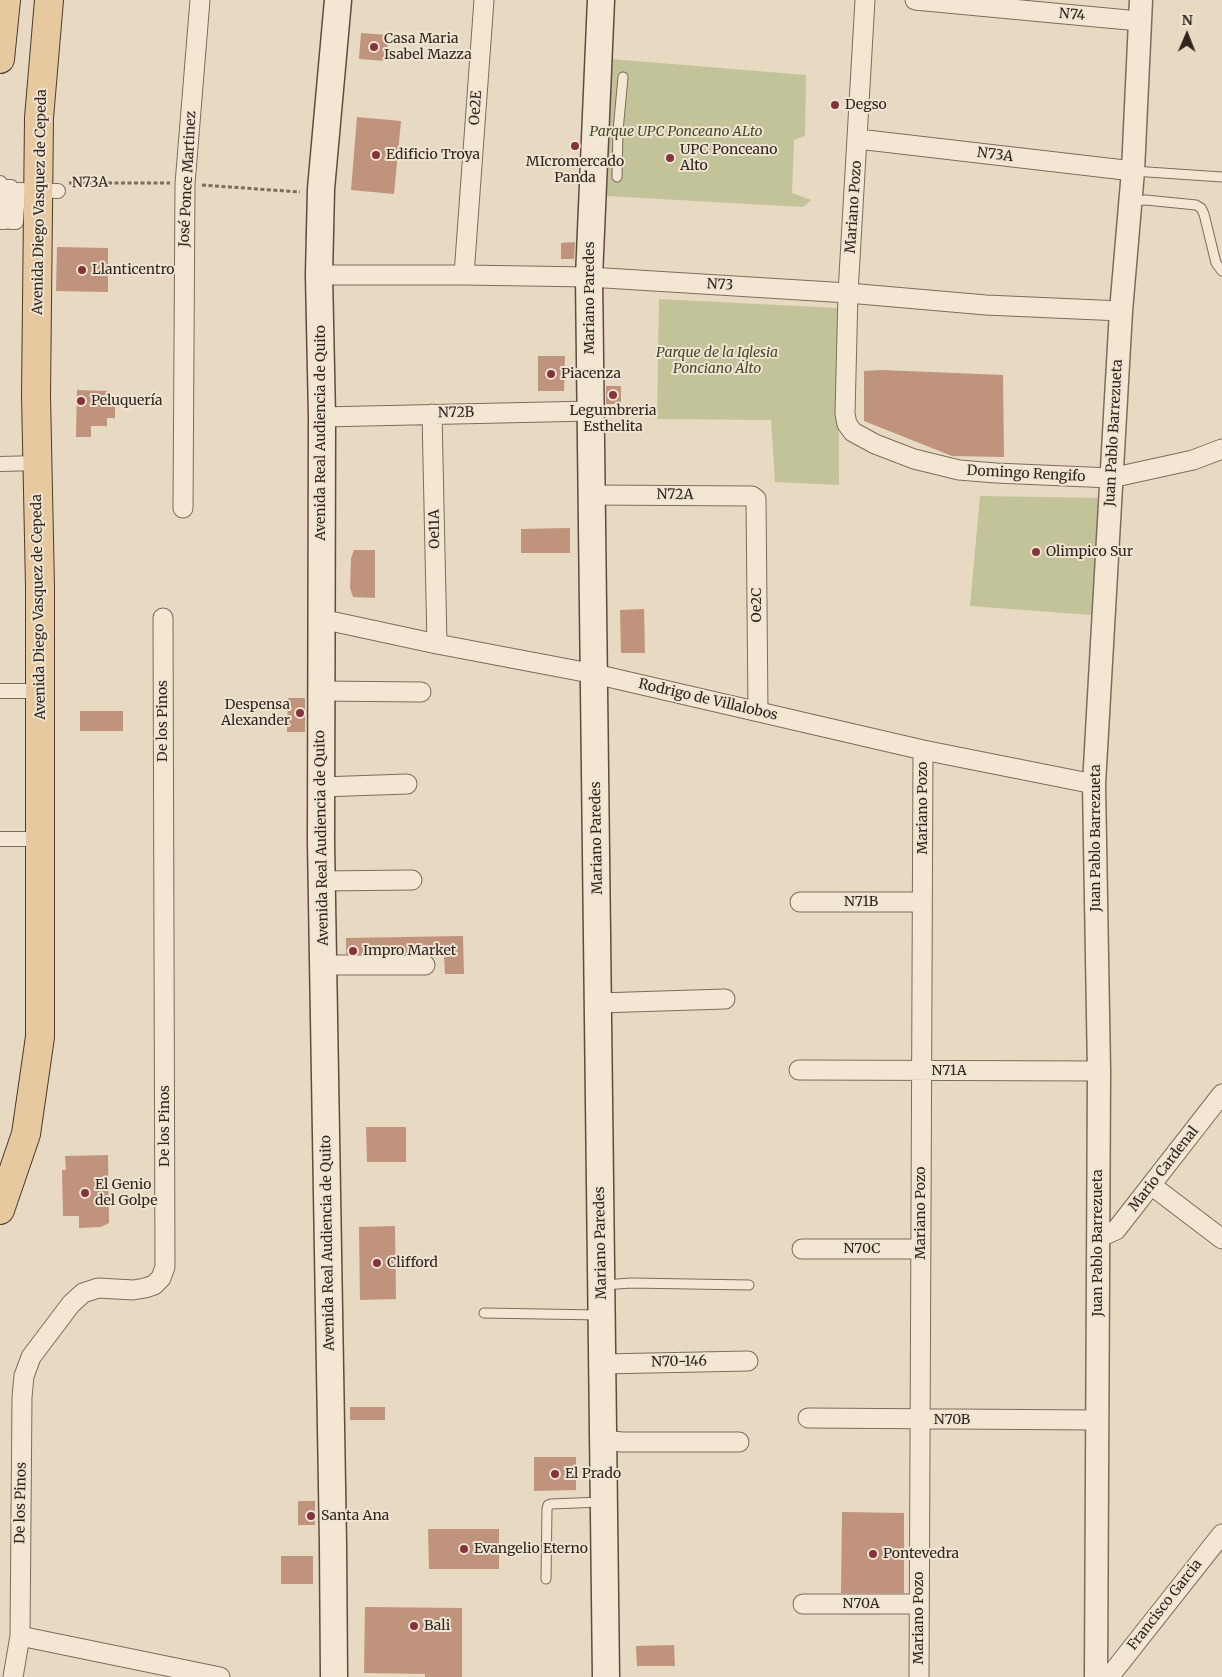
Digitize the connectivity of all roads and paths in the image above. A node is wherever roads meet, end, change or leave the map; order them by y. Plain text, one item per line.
1 (6, 0) edge
2 (49, 0) edge
3 (200, 0) edge
4 (338, 0) edge
5 (484, 0) edge
6 (601, 0) edge
7 (866, 0) edge
8 (915, 0) edge
9 (1008, 5) edge
10 (1140, 10) edge
11 (0, 59) edge
12 (624, 78) dead end
13 (607, 130) junction
14 (858, 140) junction
15 (1133, 171) junction
16 (617, 177) dead end
17 (1222, 177) edge
18 (0, 183) edge
19 (185, 184) junction
20 (48, 190) junction
21 (302, 192) dead end
22 (1130, 201) junction
23 (1222, 271) edge
24 (319, 275) junction
25 (464, 275) junction
26 (589, 277) junction
27 (848, 292) junction
28 (1121, 310) junction
29 (590, 411) junction
30 (432, 414) junction
31 (845, 414) joint
32 (322, 417) junction
33 (1222, 449) edge
34 (37, 462) junction
35 (0, 464) edge
36 (1111, 478) junction
37 (592, 495) junction
38 (756, 499) joint
39 (183, 508) dead end
40 (162, 618) dead end
41 (321, 619) junction
42 (437, 644) junction
43 (595, 674) junction
44 (0, 691) edge
45 (40, 691) junction
46 (321, 691) junction
47 (421, 692) dead end
48 (758, 711) junction
49 (923, 750) junction
50 (407, 784) dead end
51 (1094, 784) junction
52 (321, 787) junction
53 (0, 839) edge
54 (41, 839) junction
55 (412, 880) dead end
56 (322, 881) junction
57 (800, 902) dead end
58 (922, 902) junction
59 (323, 965) junction
60 (425, 965) dead end
61 (725, 998) dead end
62 (598, 1003) junction
63 (799, 1070) dead end
64 (922, 1071) junction
65 (1099, 1071) junction
66 (1222, 1094) edge
67 (1151, 1185) junction
68 (0, 1210) edge
69 (1099, 1234) junction
70 (1222, 1239) edge
71 (802, 1249) dead end
72 (921, 1249) junction
73 (602, 1285) junction
74 (749, 1285) dead end
75 (484, 1313) dead end
76 (602, 1315) junction
77 (748, 1361) dead end
78 (606, 1364) junction
79 (808, 1418) dead end
80 (920, 1420) junction
81 (1096, 1420) junction
82 (603, 1440) junction
83 (739, 1442) dead end
84 (604, 1502) junction
85 (1222, 1534) edge
86 (546, 1579) dead end
87 (803, 1604) dead end
88 (920, 1604) junction
89 (20, 1636) junction
90 (178, 1673) edge
91 (13, 1677) edge
92 (220, 1677) edge
93 (334, 1677) edge
94 (606, 1677) edge
95 (919, 1677) edge
96 (1096, 1677) edge
97 (1109, 1677) edge

1 - 11 main road
2 - 20 main road, Avenida Diego Vasquez de Cepeda
3 - 19 street, José Ponce Martinez
4 - 24 main road, Avenida Real Audiencia de Quito
5 - 25 street, Oe2E
6 - 13 main road, Mariano Paredes
7 - 14 street, Mariano Pozo
8 - 9 street, N74
9 - 10 street, N74
10 - 15 street, Juan Pablo Barrezueta
12 - 13 lane
13 - 16 lane
13 - 26 main road, Mariano Paredes
14 - 15 street, N73A
14 - 27 street, Mariano Pozo
15 - 17 lane
15 - 22 street, Juan Pablo Barrezueta
18 - 20 street
19 - 20 path, N73A
19 - 21 path
19 - 39 street, José Ponce Martinez
20 - 34 main road, Avenida Diego Vasquez de Cepeda
22 - 23 lane
22 - 28 street, Juan Pablo Barrezueta
24 - 25 street, N73
24 - 32 main road, Avenida Real Audiencia de Quito
25 - 26 street, N73
26 - 27 street, N73
26 - 29 main road, Mariano Paredes
27 - 28 street, N73
27 - 31 street, Mariano Pozo
28 - 36 street, Juan Pablo Barrezueta
29 - 30 street, N72B
29 - 37 main road, Mariano Paredes
30 - 32 street, N72B
30 - 42 street, Oe11A
31 - 36 street, Domingo Rengifo
32 - 41 main road, Avenida Real Audiencia de Quito
33 - 36 street, Domingo Rengifo
34 - 35 street
34 - 45 main road, Avenida Diego Vasquez de Cepeda
36 - 51 street, Juan Pablo Barrezueta
37 - 38 street, N72A
37 - 43 main road, Mariano Paredes
38 - 48 street, Oe2C
40 - 89 street, De los Pinos
41 - 42 street, Rodrigo de Villalobos
41 - 46 main road, Avenida Real Audiencia de Quito
42 - 43 street, Rodrigo de Villalobos
43 - 48 street, Rodrigo de Villalobos
43 - 62 main road, Mariano Paredes
44 - 45 street
45 - 54 main road, Avenida Diego Vasquez de Cepeda
46 - 47 street
46 - 52 main road, Avenida Real Audiencia de Quito
48 - 49 street, Rodrigo de Villalobos
49 - 51 street, Rodrigo de Villalobos
49 - 58 street, Mariano Pozo
50 - 52 street
51 - 65 street, Juan Pablo Barrezueta
52 - 56 main road, Avenida Real Audiencia de Quito
53 - 54 street
54 - 68 main road, Avenida Diego Vasquez de Cepeda
55 - 56 street
56 - 59 main road, Avenida Real Audiencia de Quito
57 - 58 street, N71B
58 - 64 street, Mariano Pozo
59 - 60 street
59 - 93 main road, Avenida Real Audiencia de Quito
61 - 62 street
62 - 73 main road, Mariano Paredes
63 - 64 street, N71A
64 - 65 street, N71A
64 - 72 street, Mariano Pozo
65 - 69 street, Juan Pablo Barrezueta
66 - 67 street, Mario Cardenal
67 - 69 street, Mario Cardenal
67 - 70 street
69 - 81 street, Juan Pablo Barrezueta
71 - 72 street, N70C
72 - 80 street, Mariano Pozo
73 - 74 lane
73 - 76 main road, Mariano Paredes
75 - 76 lane
76 - 78 main road, Mariano Paredes
77 - 78 street, N70-146
78 - 82 main road, Mariano Paredes
79 - 80 street, N70B
80 - 81 street, N70B
80 - 88 street, Mariano Pozo
81 - 96 street, Juan Pablo Barrezueta
82 - 83 street
82 - 84 main road, Mariano Paredes
84 - 86 lane
84 - 94 main road, Mariano Paredes
85 - 97 street, Francisco Garcia
87 - 88 street, N70A
88 - 95 street, Mariano Pozo
89 - 90 street
89 - 91 street, De los Pinos
90 - 92 street

